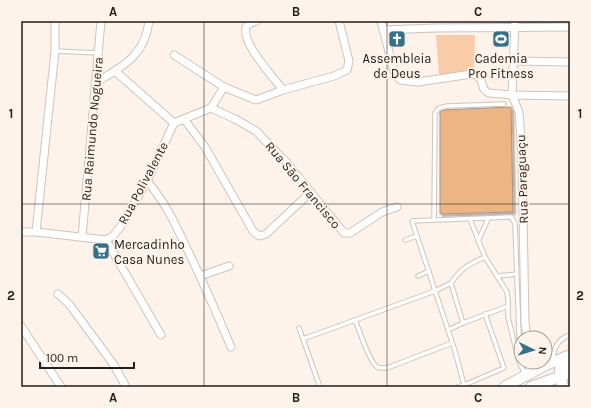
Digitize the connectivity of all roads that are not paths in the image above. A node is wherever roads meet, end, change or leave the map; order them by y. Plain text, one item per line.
1 (55, 21) edge
2 (101, 21) edge
3 (149, 21) edge
4 (256, 21) edge
5 (339, 21) edge
6 (381, 21) edge
7 (479, 24) edge
8 (514, 24) edge
9 (570, 27) edge
10 (383, 30) junction
11 (55, 50) junction
12 (98, 53) junction
13 (174, 55) dead end
14 (513, 61) junction
15 (570, 62) edge
16 (115, 71) junction
17 (95, 83) junction
18 (224, 87) junction
19 (283, 90) junction
20 (512, 95) junction
21 (570, 96) edge
22 (504, 104) dead end
23 (211, 108) junction
24 (184, 119) junction
25 (174, 123) junction
26 (147, 181) junction
27 (311, 192) junction
28 (397, 207) dead end
29 (470, 219) junction
30 (488, 219) junction
31 (434, 220) junction
32 (21, 232) edge
33 (36, 232) junction
34 (417, 236) junction
35 (82, 237) junction
36 (106, 240) junction
37 (404, 240) dead end
38 (478, 241) junction
39 (485, 257) junction
40 (229, 266) dead end
41 (429, 271) junction
42 (517, 274) junction
43 (200, 276) junction
44 (418, 276) dead end
45 (497, 276) junction
46 (451, 283) junction
47 (435, 291) junction
48 (58, 294) dead end
49 (508, 306) junction
50 (486, 314) junction
51 (355, 320) junction
52 (463, 323) junction
53 (21, 326) edge
54 (299, 328) dead end
55 (448, 330) junction
56 (519, 330) edge
57 (526, 330) edge
58 (161, 335) dead end
59 (570, 335) edge
60 (303, 339) junction
61 (452, 343) junction
62 (231, 347) dead end
63 (553, 352) edge
64 (570, 356) edge
65 (553, 361) edge
66 (570, 363) edge
67 (527, 370) edge
68 (536, 370) edge
69 (528, 375) junction
70 (563, 382) edge
71 (464, 385) junction
72 (61, 387) edge
73 (126, 387) edge
74 (320, 387) edge
75 (458, 387) edge
76 (504, 387) edge
77 (531, 387) edge

1 - 11 street
2 - 12 street, Rua Raimundo Nogueira
3 - 16 street
4 - 19 street
5 - 19 street
6 - 10 street
7 - 8 street
7 - 10 street
8 - 9 street
8 - 14 street, Rua Paraguaçu
10 - 20 street
11 - 12 lane
11 - 33 street
12 - 17 street, Rua Raimundo Nogueira
13 - 18 street
14 - 15 street
14 - 20 street, Rua Paraguaçu
16 - 17 street
16 - 25 street
17 - 35 street, Rua Raimundo Nogueira
18 - 19 street
18 - 23 street
20 - 21 street
20 - 57 street, Rua Paraguaçu
22 - 31 lane
23 - 24 street
23 - 27 street, Rua São Francisco
24 - 25 street
24 - 27 street
25 - 26 street, Rua Polivalente
26 - 36 street, Rua Polivalente
26 - 43 street
27 - 28 street, Rua São Francisco
29 - 30 lane
29 - 31 lane
29 - 38 lane
30 - 38 lane
30 - 42 lane
31 - 34 lane
32 - 33 street
33 - 35 street
34 - 37 lane
34 - 41 lane
35 - 36 street
36 - 58 street
38 - 39 lane
39 - 45 lane
39 - 46 lane
40 - 43 street
41 - 44 lane
41 - 47 lane
42 - 45 lane
42 - 56 lane
43 - 62 street
45 - 49 lane
46 - 47 lane
46 - 52 lane
47 - 51 lane
47 - 55 lane
48 - 73 street
49 - 50 lane
49 - 69 lane
50 - 52 lane
50 - 71 lane
51 - 60 lane
51 - 61 lane
52 - 55 lane
53 - 72 street
54 - 60 lane
55 - 61 lane
59 - 63 lane
60 - 74 lane
61 - 71 lane
64 - 65 main road
66 - 70 main road
67 - 69 lane
68 - 69 main road
69 - 76 main road
70 - 77 main road
71 - 75 lane

